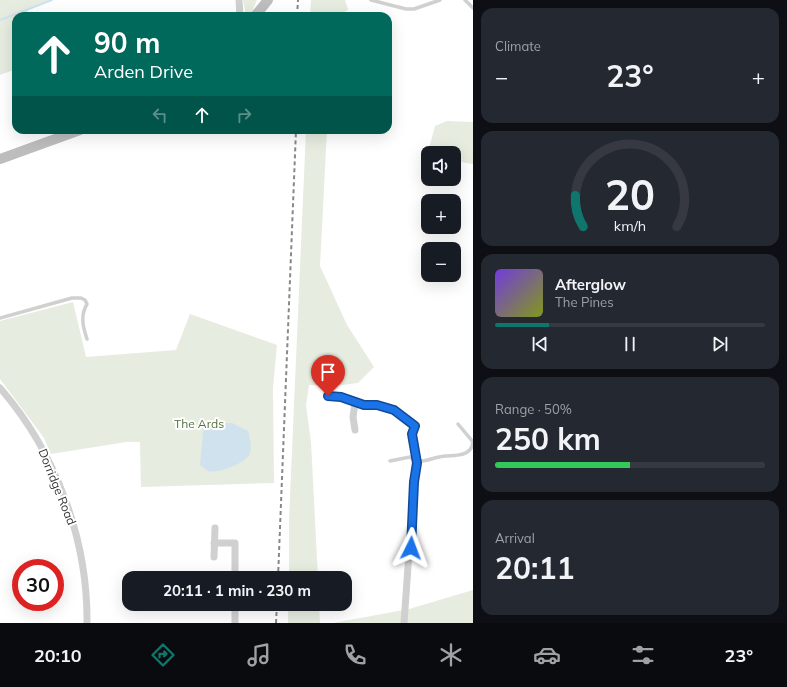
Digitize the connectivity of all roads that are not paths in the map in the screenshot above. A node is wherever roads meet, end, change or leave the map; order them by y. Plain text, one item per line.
1 (239, 0) edge
2 (268, 0) edge
3 (371, 0) edge
4 (440, 0) edge
5 (465, 0) edge
6 (473, 8) edge
7 (240, 12) edge
8 (258, 12) edge
9 (69, 134) edge
10 (0, 159) edge
11 (0, 318) edge
12 (87, 339) dead end
13 (0, 388) edge
14 (328, 396) dead end
15 (356, 403) junction
16 (458, 424) dead end
17 (355, 430) dead end
18 (390, 461) dead end
19 (416, 461) junction
20 (215, 528) dead end
21 (214, 543) junction
22 (214, 557) dead end
23 (235, 571) edge
24 (235, 611) edge
25 (87, 623) edge
26 (235, 623) edge
27 (404, 623) edge

1 - 7 street
2 - 8 street
3 - 4 lane
5 - 6 lane
9 - 10 street
11 - 12 lane
13 - 25 street, Dorridge Road
14 - 15 street
15 - 17 street
15 - 19 street
16 - 19 lane
18 - 19 lane
19 - 27 street
20 - 21 street
21 - 22 street
21 - 23 street
24 - 26 street

